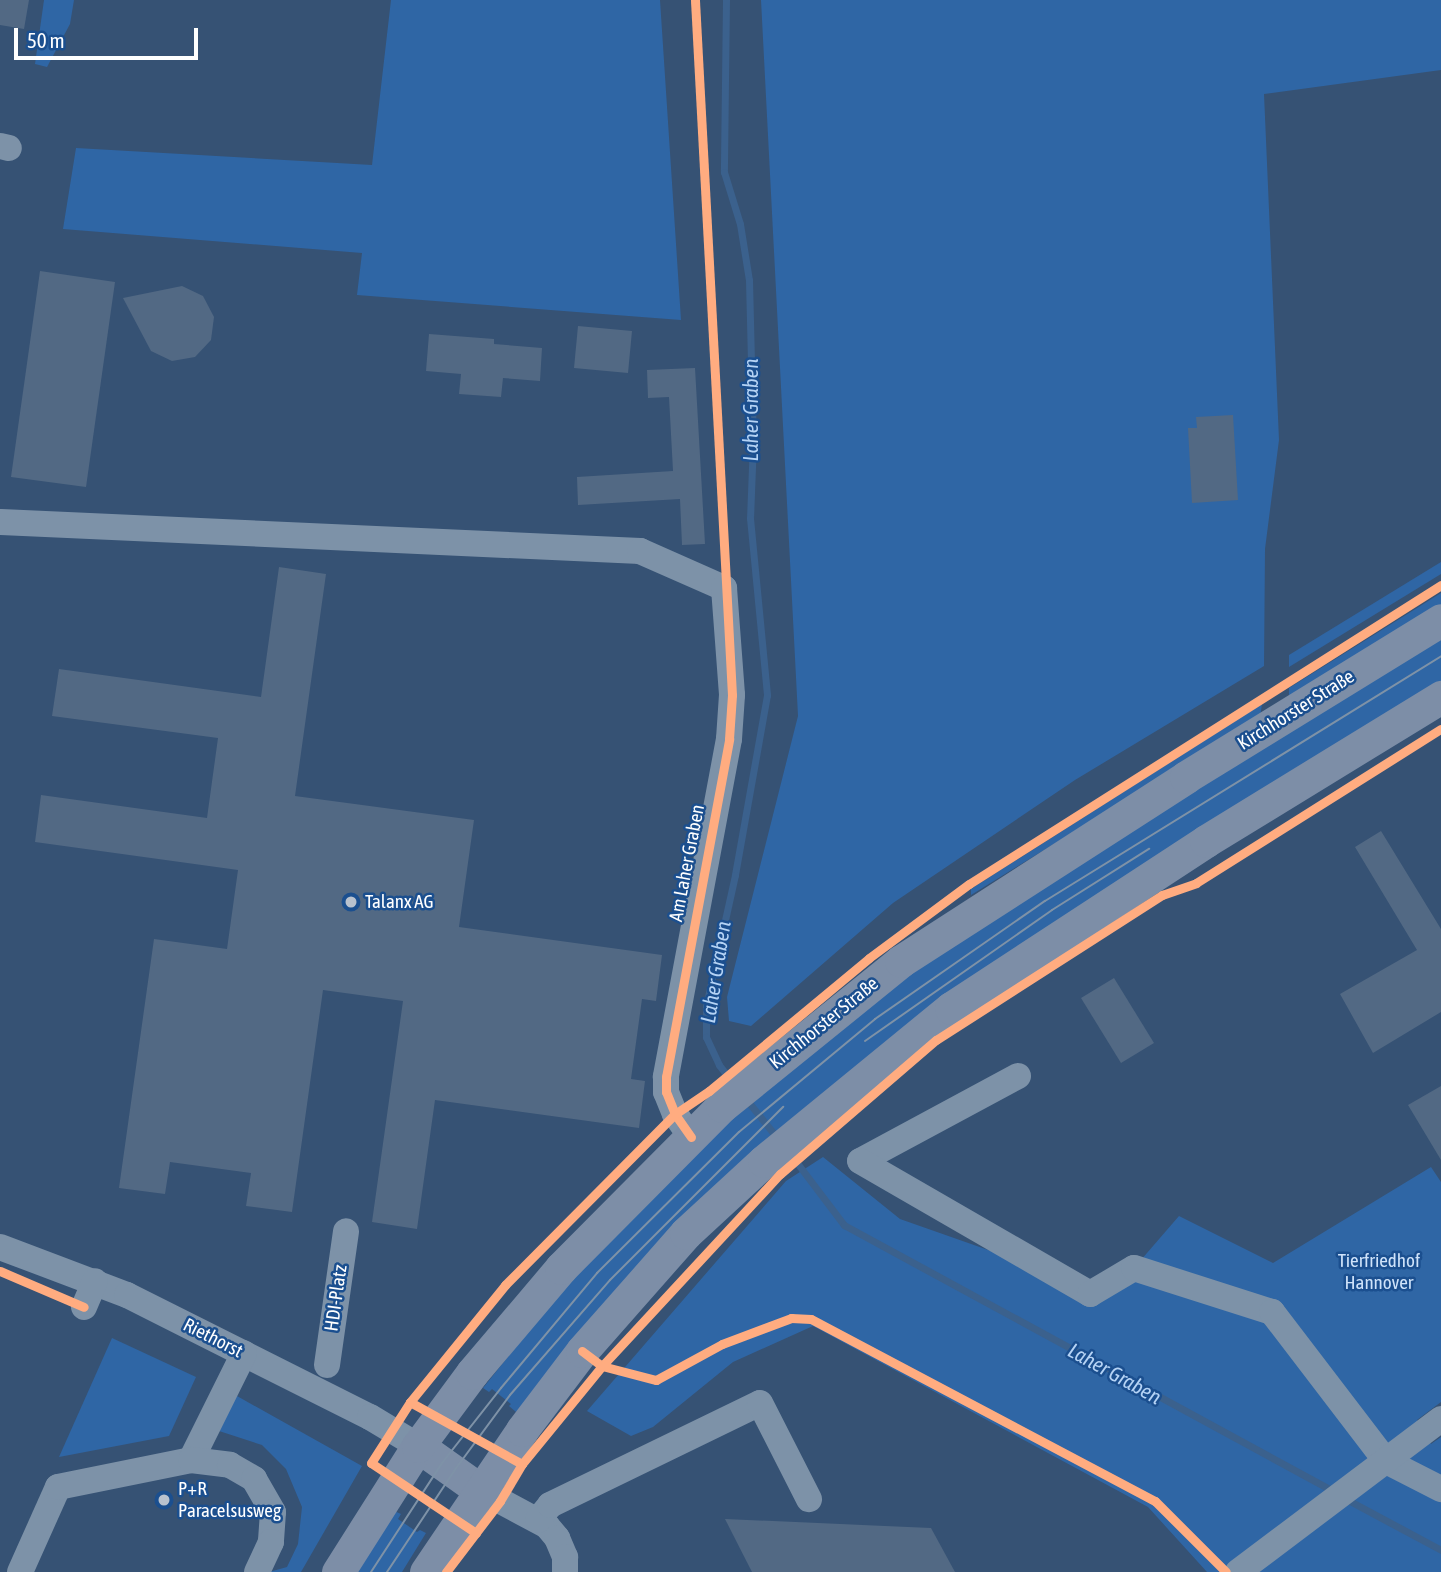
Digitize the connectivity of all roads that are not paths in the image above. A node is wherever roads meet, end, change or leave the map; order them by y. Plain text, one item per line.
1 (1, 522) edge
2 (1441, 620) edge
3 (1441, 697) edge
4 (1017, 1076) dead end
5 (691, 1138) junction
6 (346, 1231) dead end
7 (0, 1247) edge
8 (94, 1281) junction
9 (84, 1307) dead end
10 (244, 1353) junction
11 (327, 1365) dead end
12 (1441, 1419) edge
13 (418, 1446) junction
14 (191, 1460) junction
15 (1386, 1461) junction
16 (1441, 1489) edge
17 (480, 1490) junction
18 (809, 1499) dead end
19 (538, 1520) junction
20 (20, 1572) edge
21 (257, 1572) edge
22 (338, 1572) edge
23 (426, 1572) edge
24 (565, 1572) edge
25 (1238, 1572) edge

1 - 5 street, Am Laher Graben
2 - 5 main road, Kirchhorster Straße
3 - 17 main road
4 - 15 street
5 - 13 main road, Kirchhorster Straße
6 - 11 street, HDI-Platz
7 - 8 street, Riethorst
8 - 9 street
8 - 10 street, Riethorst
10 - 13 street, Riethorst
10 - 14 street
12 - 15 street
13 - 17 main road
13 - 22 main road, Kirchhorster Straße
14 - 20 street
14 - 21 street
15 - 16 street
15 - 25 street
17 - 19 street
17 - 23 main road
18 - 19 street
19 - 24 street

